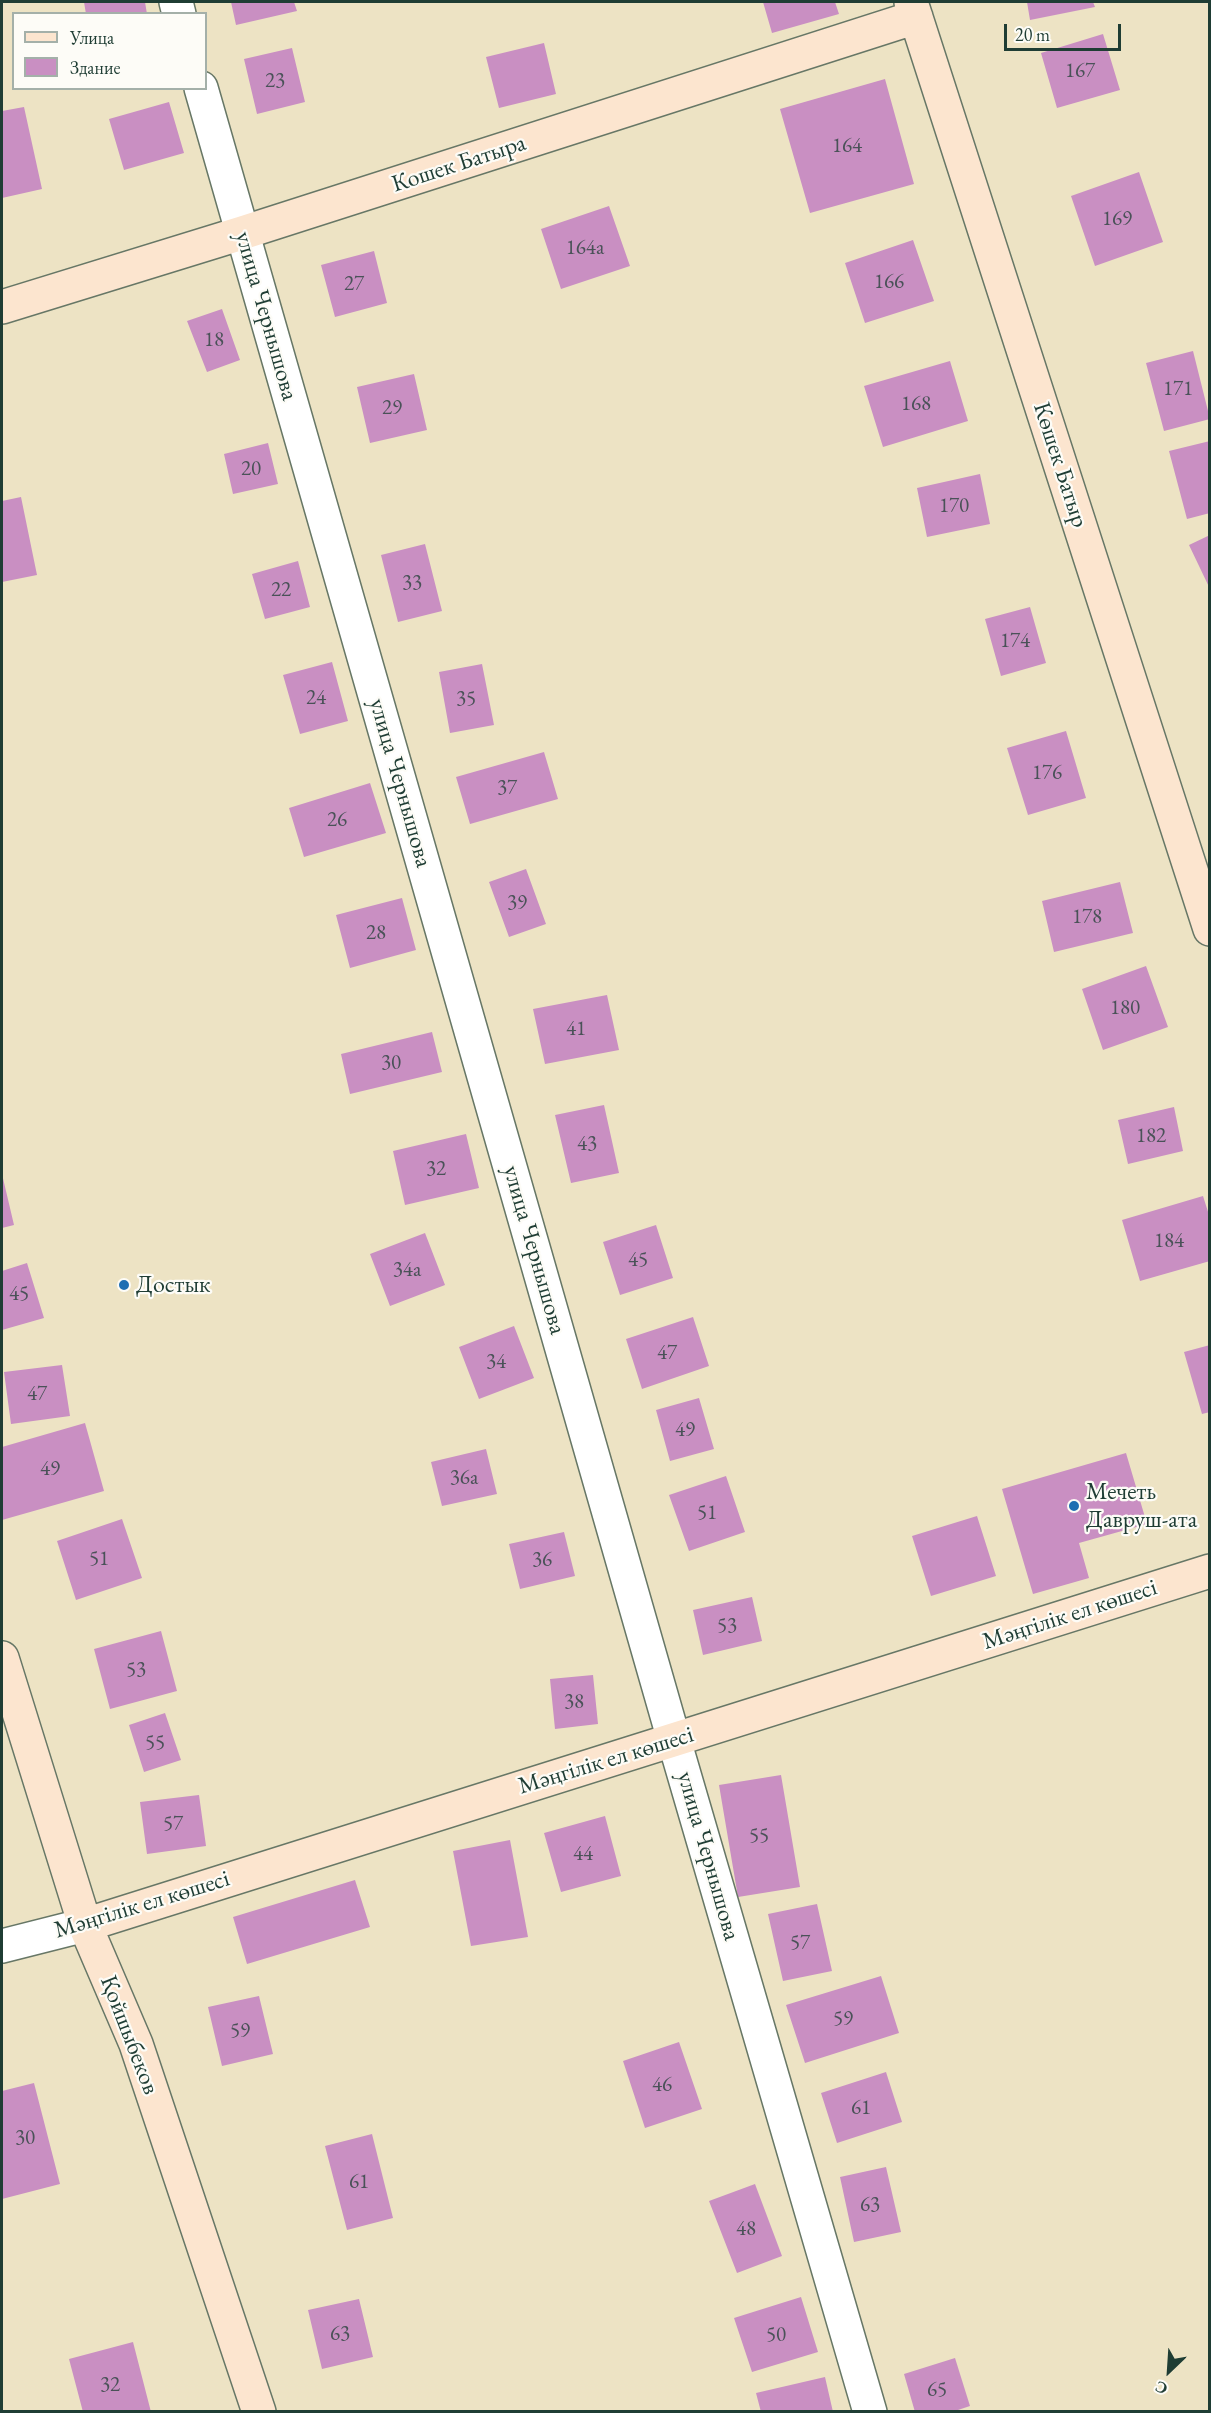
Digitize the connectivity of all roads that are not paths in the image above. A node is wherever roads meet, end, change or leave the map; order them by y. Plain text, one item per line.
1 (913, 10) edge
2 (202, 90) edge
3 (242, 233) junction
4 (2, 307) edge
5 (1209, 929) edge
6 (1209, 1571) edge
7 (2, 1658) edge
8 (674, 1740) junction
9 (85, 1925) junction
10 (2, 1946) edge
11 (259, 2412) edge
12 (870, 2412) edge

1 - 3 street, Кошек Батыра
1 - 5 street, Көшек Батыр
2 - 3 street, улица Чернышова
3 - 4 street, Кошек Батыра
3 - 8 street, улица Чернышова
6 - 8 street, Мәңгілік ел көшесі
7 - 9 street, Қойшыбеков
8 - 9 street, Мәңгілік ел көшесі
8 - 12 street, улица Чернышова
9 - 10 street, Мәңгілік ел көшесі
9 - 11 street, Қойшыбеков

